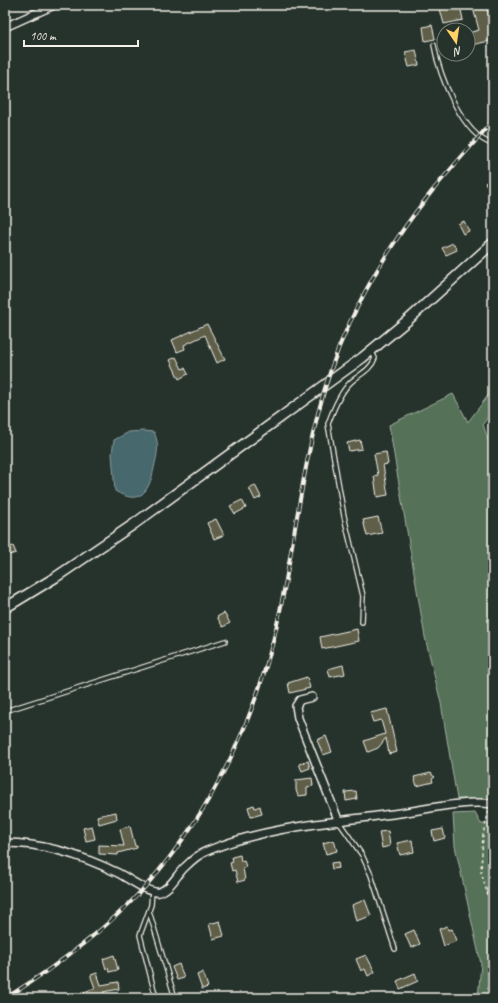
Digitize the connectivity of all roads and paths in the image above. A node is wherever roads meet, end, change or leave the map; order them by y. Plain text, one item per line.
1 (54, 5) edge
2 (5, 27) edge
3 (434, 46) dead end
4 (493, 144) edge
5 (493, 243) edge
6 (371, 350) junction
7 (5, 608) edge
8 (362, 622) dead end
9 (225, 641) dead end
10 (312, 697) dead end
11 (5, 711) edge
12 (492, 804) edge
13 (339, 822) junction
14 (5, 831) edge
15 (7, 843) edge
16 (152, 891) junction
17 (149, 911) junction
18 (493, 913) edge
19 (395, 949) dead end
20 (493, 994) edge
21 (156, 998) edge
22 (175, 998) edge
23 (492, 998) edge

1 - 2 street
3 - 4 lane
5 - 6 street
6 - 7 street
6 - 8 lane
9 - 11 lane
10 - 13 street
12 - 13 street
12 - 18 path
13 - 16 street
13 - 19 lane
14 - 15 lane
15 - 16 street
16 - 17 lane
17 - 21 lane
17 - 22 lane
20 - 23 path

